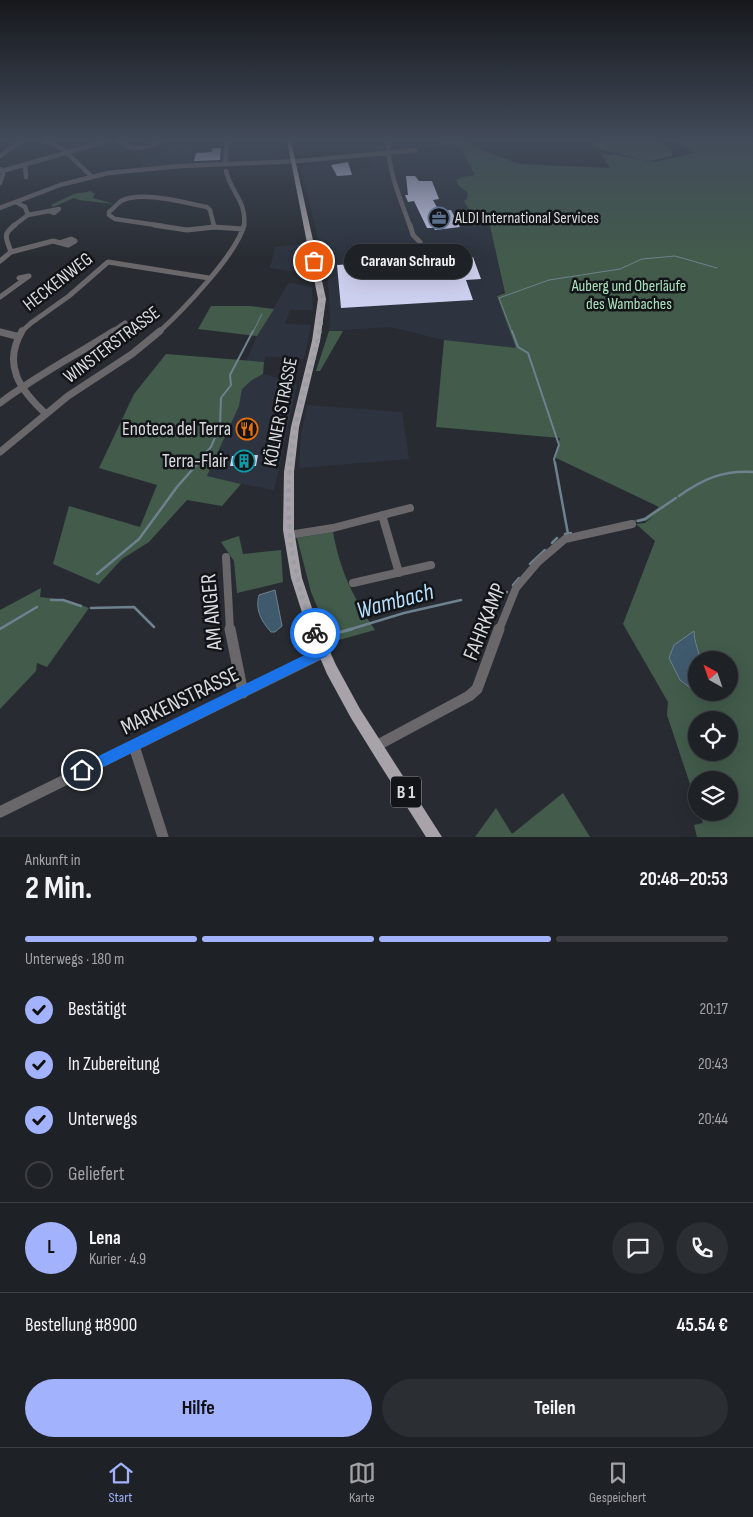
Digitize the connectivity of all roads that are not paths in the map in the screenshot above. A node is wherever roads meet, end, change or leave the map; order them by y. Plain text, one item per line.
1 (77, 180) edge
2 (228, 180) edge
3 (297, 180) edge
4 (393, 180) edge
5 (16, 202) junction
6 (0, 208) edge
7 (49, 211) dead end
8 (28, 214) junction
9 (214, 227) junction
10 (243, 229) junction
11 (62, 242) dead end
12 (420, 242) dead end
13 (11, 252) junction
14 (0, 260) edge
15 (209, 278) junction
16 (22, 280) dead end
17 (0, 297) edge
18 (125, 323) dead end
19 (0, 332) edge
20 (16, 336) junction
21 (19, 389) junction
22 (0, 403) edge
23 (46, 414) junction
24 (0, 452) edge
25 (410, 508) dead end
26 (382, 515) junction
27 (632, 524) dead end
28 (289, 535) junction
29 (226, 557) dead end
30 (431, 565) dead end
31 (399, 573) junction
32 (353, 583) dead end
33 (324, 652) junction
34 (243, 693) junction
35 (134, 746) junction
36 (376, 746) junction
37 (0, 812) edge
38 (163, 837) edge
39 (436, 837) edge

1 - 5 street
2 - 10 street, WINSTERSTRASSE
3 - 28 main road, KÖLNER STRASSE / B 1
4 - 12 street
5 - 6 street
5 - 8 street
7 - 8 street
8 - 13 street
9 - 9 street
9 - 10 street
10 - 15 street, WINSTERSTRASSE
11 - 13 street
13 - 14 street
15 - 20 street, HECKENWEG
15 - 23 street, WINSTERSTRASSE
16 - 17 street
18 - 21 street
19 - 20 street
20 - 21 street, HECKENWEG
21 - 22 street
21 - 23 street, HECKENWEG
23 - 24 street, WINSTERSTRASSE
25 - 26 street
26 - 28 street
26 - 31 street
27 - 36 street, FAHRKAMP
28 - 33 main road, KÖLNER STRASSE / B 1
29 - 34 street, AM ANGER
30 - 31 street
31 - 32 street
33 - 34 street, MARKENSTRASSE
33 - 36 main road, KÖLNER STRASSE / B 1
34 - 35 street, MARKENSTRASSE
35 - 37 street, MARKENSTRASSE
35 - 38 street
36 - 39 main road, KÖLNER STRASSE / B 1

